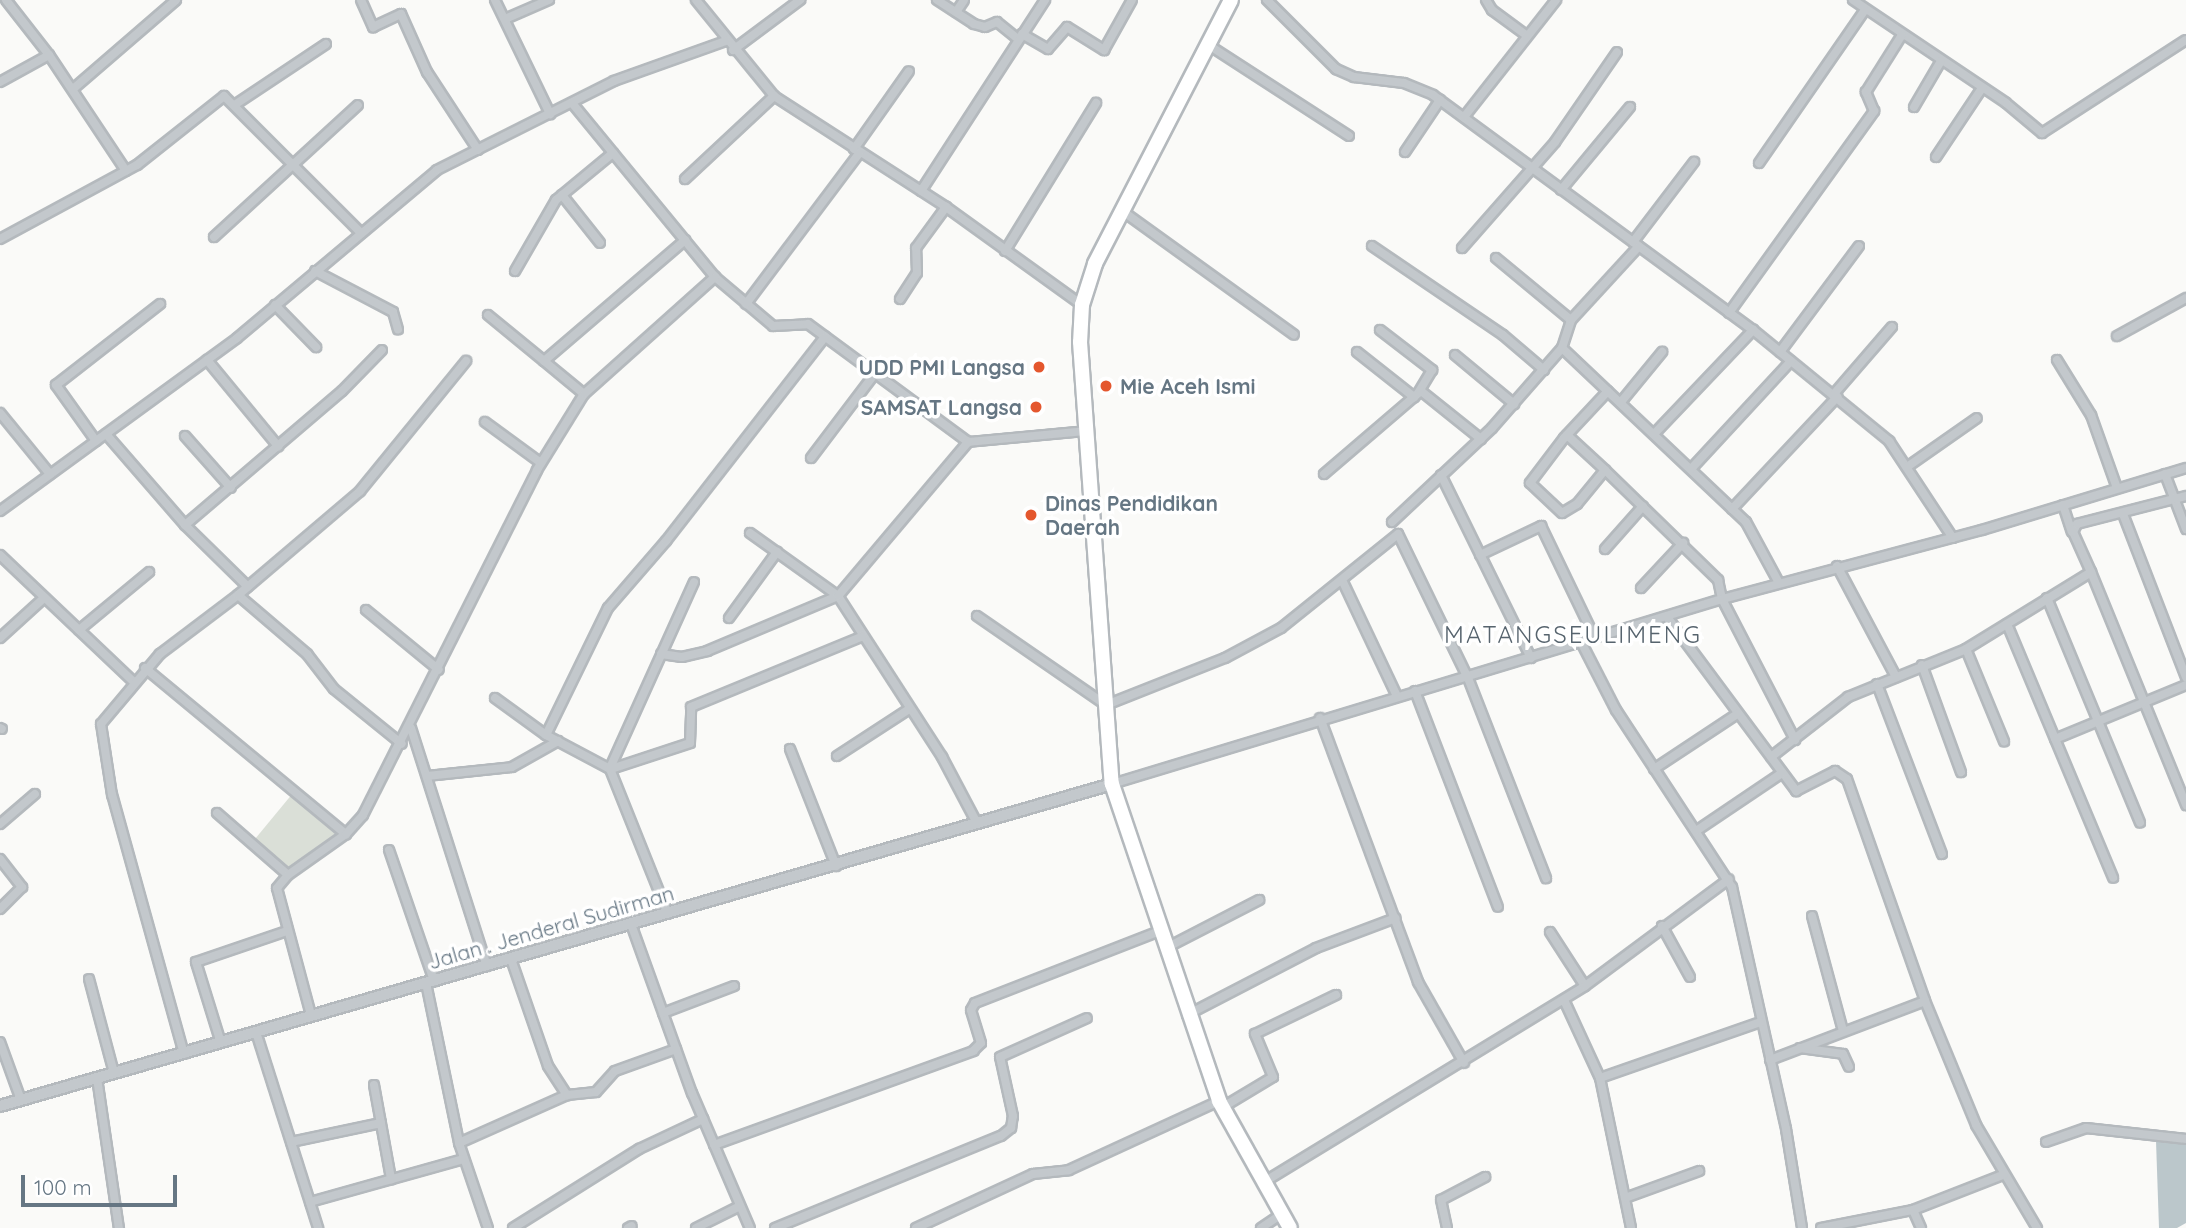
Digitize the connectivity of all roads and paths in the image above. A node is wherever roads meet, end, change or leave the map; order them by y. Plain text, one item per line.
1 (6, 0) edge
2 (176, 0) edge
3 (361, 0) edge
4 (495, 0) edge
5 (549, 0) edge
6 (696, 0) edge
7 (800, 0) edge
8 (937, 0) edge
9 (964, 0) edge
10 (1045, 0) edge
11 (1132, 0) edge
12 (1231, 0) edge
13 (1267, 0) edge
14 (1486, 0) edge
15 (1556, 0) edge
16 (1853, 0) edge
17 (1865, 10) junction
18 (956, 12) junction
19 (505, 19) junction
20 (1526, 35) junction
21 (1902, 36) junction
22 (1020, 37) junction
23 (2186, 40) edge
24 (726, 41) junction
25 (326, 44) dead end
26 (1207, 44) junction
27 (733, 50) junction
28 (1617, 52) dead end
29 (49, 55) junction
30 (1941, 61) junction
31 (909, 71) dead end
32 (0, 82) edge
33 (1982, 88) junction
34 (73, 89) junction
35 (774, 96) junction
36 (1440, 100) junction
37 (572, 103) junction
38 (1096, 103) dead end
39 (236, 104) junction
40 (358, 105) dead end
41 (1630, 107) dead end
42 (1914, 107) dead end
43 (550, 114) junction
44 (1464, 117) junction
45 (1349, 136) dead end
46 (478, 150) junction
47 (857, 150) junction
48 (1405, 152) dead end
49 (613, 153) junction
50 (1936, 157) dead end
51 (1695, 162) dead end
52 (1759, 163) dead end
53 (1532, 166) junction
54 (293, 168) junction
55 (126, 171) junction
56 (685, 179) dead end
57 (1561, 190) junction
58 (921, 191) junction
59 (562, 195) junction
60 (946, 207) junction
61 (1121, 210) junction
62 (361, 233) junction
63 (214, 237) dead end
64 (0, 239) edge
65 (685, 240) junction
66 (600, 243) dead end
67 (1636, 244) junction
68 (1372, 246) dead end
69 (1859, 246) dead end
70 (1462, 248) dead end
71 (1005, 251) junction
72 (1496, 258) dead end
73 (315, 271) junction
74 (515, 271) dead end
75 (715, 277) junction
76 (2186, 298) edge
77 (900, 299) dead end
78 (160, 304) dead end
79 (746, 304) junction
80 (275, 305) junction
81 (1082, 305) junction
82 (1729, 313) junction
83 (488, 315) dead end
84 (1571, 320) junction
85 (1892, 327) dead end
86 (398, 329) dead end
87 (1380, 330) dead end
88 (1753, 330) junction
89 (1294, 335) dead end
90 (2117, 336) dead end
91 (825, 337) junction
92 (316, 347) dead end
93 (1562, 348) junction
94 (382, 350) dead end
95 (1357, 352) dead end
96 (1662, 352) dead end
97 (1780, 352) junction
98 (1455, 355) dead end
99 (207, 360) junction
100 (2057, 360) dead end
101 (466, 361) dead end
102 (544, 361) junction
103 (1791, 361) junction
104 (1544, 370) junction
105 (873, 376) junction
106 (1608, 391) junction
107 (584, 394) junction
108 (1416, 395) junction
109 (1835, 396) junction
110 (1621, 402) junction
111 (1514, 404) junction
112 (0, 414) edge
113 (1977, 418) dead end
114 (485, 422) dead end
115 (1086, 431) junction
116 (106, 434) junction
117 (1567, 435) junction
118 (1654, 435) junction
119 (185, 436) dead end
120 (1481, 439) junction
121 (96, 441) junction
122 (968, 442) junction
123 (278, 446) junction
124 (811, 458) dead end
125 (541, 463) junction
126 (1908, 467) junction
127 (2186, 468) edge
128 (1691, 469) junction
129 (1605, 470) junction
130 (50, 474) junction
131 (1324, 474) dead end
132 (1441, 475) junction
133 (2166, 477) junction
134 (230, 488) junction
135 (2117, 488) junction
136 (2175, 495) junction
137 (2186, 496) edge
138 (2063, 505) junction
139 (1643, 506) junction
140 (1731, 509) junction
141 (0, 511) edge
142 (2123, 514) junction
143 (1392, 522) dead end
144 (185, 525) junction
145 (2186, 529) edge
146 (750, 533) dead end
147 (2075, 537) junction
148 (1953, 538) junction
149 (1683, 543) junction
150 (1605, 550) dead end
151 (777, 552) junction
152 (0, 555) edge
153 (1480, 555) junction
154 (1837, 566) junction
155 (149, 572) dead end
156 (2091, 572) junction
157 (694, 582) dead end
158 (1343, 582) junction
159 (1779, 583) junction
160 (248, 587) junction
161 (1641, 588) dead end
162 (238, 595) junction
163 (838, 596) junction
164 (44, 598) junction
165 (2047, 598) junction
166 (1722, 599) junction
167 (366, 610) dead end
168 (977, 616) dead end
169 (1667, 617) junction
170 (729, 618) dead end
171 (2007, 624) junction
172 (79, 630) junction
173 (863, 636) junction
174 (0, 638) edge
175 (1595, 638) junction
176 (1583, 646) junction
177 (1966, 649) junction
178 (661, 654) junction
179 (1531, 658) junction
180 (1922, 665) junction
181 (145, 668) junction
182 (439, 670) junction
183 (1896, 677) junction
184 (2186, 677) edge
185 (1468, 680) junction
186 (134, 682) junction
187 (1877, 684) junction
188 (2186, 685) edge
189 (1417, 693) junction
190 (1397, 696) junction
191 (495, 698) dead end
192 (2144, 702) junction
193 (1106, 705) junction
194 (909, 709) junction
195 (1737, 714) junction
196 (1321, 721) junction
197 (2099, 722) junction
198 (411, 728) junction
199 (546, 735) junction
200 (1795, 740) junction
201 (2055, 740) junction
202 (558, 741) junction
203 (2004, 741) dead end
204 (402, 744) junction
205 (790, 749) dead end
206 (836, 756) dead end
207 (1771, 757) junction
208 (610, 769) junction
209 (1654, 769) junction
210 (1961, 772) dead end
211 (1782, 773) junction
212 (426, 776) junction
213 (1112, 784) junction
214 (35, 794) dead end
215 (2186, 805) edge
216 (218, 813) dead end
217 (977, 823) junction
218 (2140, 823) dead end
219 (0, 824) edge
220 (1696, 831) junction
221 (346, 834) junction
222 (389, 850) dead end
223 (1942, 854) dead end
224 (0, 859) edge
225 (836, 866) junction
226 (288, 875) junction
227 (1546, 878) dead end
228 (2113, 878) dead end
229 (1729, 879) junction
230 (1259, 900) dead end
231 (1498, 907) dead end
232 (0, 909) edge
233 (668, 914) junction
234 (1812, 916) dead end
235 (1396, 918) junction
236 (631, 924) junction
237 (1662, 926) junction
238 (287, 931) junction
239 (1160, 931) junction
240 (1550, 932) dead end
241 (1166, 948) junction
242 (511, 959) junction
243 (487, 966) junction
244 (1690, 977) dead end
245 (89, 979) dead end
246 (430, 982) junction
247 (734, 986) dead end
248 (1586, 986) junction
249 (1336, 995) dead end
250 (1564, 1000) junction
251 (1925, 1001) junction
252 (663, 1013) junction
253 (311, 1015) junction
254 (1188, 1015) junction
255 (1087, 1018) dead end
256 (1761, 1022) junction
257 (1843, 1031) junction
258 (256, 1032) junction
259 (0, 1042) edge
260 (221, 1042) junction
261 (1800, 1048) junction
262 (676, 1049) junction
263 (184, 1054) junction
264 (1770, 1060) junction
265 (1464, 1063) junction
266 (1849, 1067) dead end
267 (114, 1073) junction
268 (97, 1078) junction
269 (1600, 1078) junction
270 (374, 1085) dead end
271 (567, 1095) junction
272 (21, 1100) junction
273 (1221, 1104) junction
274 (0, 1106) edge
275 (703, 1119) junction
276 (381, 1123) junction
277 (2186, 1139) edge
278 (291, 1142) junction
279 (2046, 1142) dead end
280 (458, 1143) junction
281 (714, 1145) junction
282 (464, 1159) junction
283 (1699, 1171) dead end
284 (2004, 1175) junction
285 (1486, 1177) dead end
286 (391, 1180) junction
287 (1264, 1182) junction
288 (1625, 1198) junction
289 (310, 1202) junction
290 (740, 1206) junction
291 (1913, 1210) junction
292 (1282, 1214) junction
293 (119, 1228) edge
294 (318, 1228) edge
295 (488, 1228) edge
296 (513, 1228) edge
297 (696, 1228) edge
298 (750, 1228) edge
299 (775, 1228) edge
300 (916, 1228) edge
301 (1261, 1228) edge
302 (1290, 1228) edge
303 (1447, 1228) edge
304 (1631, 1228) edge
305 (1802, 1228) edge
306 (1821, 1228) edge
307 (1921, 1228) edge
308 (2037, 1228) edge

1 - 29 street
2 - 34 street
3 - 46 street
4 - 19 street
5 - 19 street
6 - 24 street
7 - 27 street
8 - 18 street
9 - 18 street
10 - 22 street
11 - 22 street
12 - 26 highway
13 - 36 street
14 - 20 street
15 - 20 street
16 - 17 street
17 - 21 street
17 - 52 street
18 - 22 street
19 - 43 street
20 - 44 street
21 - 30 street
21 - 82 street
22 - 58 street
23 - 33 street
24 - 27 street
24 - 37 street
25 - 39 street
26 - 45 street
26 - 61 highway
27 - 35 street
28 - 53 street
29 - 32 street
29 - 34 street
30 - 33 street
30 - 42 street
31 - 47 street
33 - 50 street
34 - 55 street
35 - 47 street
35 - 56 street
36 - 44 street
36 - 48 street
37 - 43 street
37 - 49 street
38 - 71 street
39 - 54 street
39 - 55 street
40 - 54 street
41 - 57 street
43 - 46 street
44 - 53 street
46 - 62 street
47 - 58 street
47 - 79 street
49 - 59 street
49 - 65 street
51 - 67 street
53 - 57 street
53 - 70 street
54 - 62 street
54 - 63 street
55 - 64 street
57 - 67 street
58 - 60 street
59 - 66 street
59 - 74 street
60 - 71 street
60 - 77 street
61 - 81 highway
61 - 89 street
62 - 73 street
65 - 75 street
65 - 102 street
67 - 82 street
67 - 84 street
68 - 104 street
69 - 97 street
71 - 81 street
72 - 84 street
73 - 80 street
73 - 86 street
75 - 79 street
75 - 107 street
76 - 90 street
78 - 121 street
79 - 91 street
80 - 92 street
80 - 99 street
81 - 115 highway
82 - 88 street
83 - 102 street
84 - 93 street
85 - 109 street
87 - 108 street
88 - 97 street
88 - 118 street
91 - 105 street
91 - 199 street
93 - 104 street
93 - 106 street
94 - 123 street
95 - 108 street
96 - 110 street
97 - 103 street
98 - 111 street
99 - 116 street
99 - 123 street
100 - 135 street
101 - 160 street
102 - 107 street
103 - 109 street
103 - 128 street
104 - 111 street
105 - 122 street
105 - 124 street
106 - 110 street
106 - 117 street
107 - 125 street
108 - 120 street
108 - 131 street
109 - 126 street
109 - 140 street
110 - 118 street
111 - 120 street
112 - 130 street
113 - 126 street
114 - 125 street
115 - 122 street
115 - 193 highway
116 - 121 street
116 - 144 street
117 - 129 street
117 - 129 street
118 - 128 street
119 - 134 street
120 - 132 street
121 - 130 street
122 - 163 street
123 - 134 street
125 - 182 street
126 - 148 street
127 - 133 street
128 - 140 street
129 - 139 street
130 - 141 street
132 - 143 street
132 - 153 street
133 - 135 street
133 - 136 street
134 - 144 street
135 - 138 street
136 - 137 street
136 - 142 street
136 - 145 street
138 - 147 street
138 - 148 street
139 - 149 street
139 - 150 street
140 - 159 street
142 - 147 street
142 - 184 street
144 - 160 street
146 - 151 street
147 - 156 street
148 - 154 street
149 - 161 street
149 - 166 street
151 - 163 street
151 - 170 street
152 - 164 street
153 - 175 street
153 - 179 street
154 - 159 street
154 - 183 street
155 - 172 street
156 - 165 street
156 - 192 street
157 - 178 street
158 - 185 street
158 - 190 street
158 - 193 street
159 - 166 street
160 - 162 street
162 - 181 street
162 - 204 street
163 - 173 street
163 - 178 street
164 - 172 street
164 - 174 street
165 - 171 street
165 - 197 street
166 - 169 street
166 - 200 street
167 - 182 street
168 - 193 street
169 - 175 street
169 - 195 street
171 - 177 street
171 - 201 street
172 - 186 street
173 - 194 street
173 - 208 street
175 - 176 street
176 - 179 street
176 - 209 street
177 - 180 street
177 - 203 street
178 - 208 street
179 - 185 street
180 - 183 street
180 - 210 street
181 - 186 street
181 - 221 street
182 - 198 street
183 - 187 street
185 - 189 street
185 - 227 street
186 - 263 street
187 - 200 street
187 - 223 street
188 - 192 street
189 - 190 street
189 - 231 street
190 - 196 street
191 - 199 street
192 - 197 street
192 - 215 street
193 - 213 highway
194 - 206 street
194 - 217 street
195 - 207 street
195 - 209 street
196 - 213 street
196 - 235 street
197 - 201 street
197 - 218 street
198 - 204 street
198 - 212 street
199 - 202 street
200 - 207 street
201 - 228 street
202 - 208 street
202 - 212 street
204 - 221 street
205 - 225 street
207 - 211 street
208 - 233 street
209 - 220 street
211 - 220 street
211 - 251 street
212 - 243 street
213 - 217 street, Jalan . Jenderal Sudirman
213 - 239 highway
214 - 219 street
216 - 226 street
217 - 225 street, Jalan . Jenderal Sudirman
220 - 229 street
221 - 226 street
222 - 246 street
224 - 232 street
225 - 233 street, Jalan . Jenderal Sudirman
226 - 238 street
229 - 237 street
229 - 256 street
230 - 241 street
233 - 236 street, Jalan . Jenderal Sudirman
234 - 257 street
235 - 254 street
235 - 265 street
236 - 242 street, Jalan . Jenderal Sudirman
236 - 252 street
237 - 244 street
237 - 248 street
238 - 253 street
238 - 260 street
239 - 241 highway
239 - 281 street
240 - 248 street
241 - 254 highway
242 - 243 street, Jalan . Jenderal Sudirman
242 - 271 street
243 - 246 street, Jalan . Jenderal Sudirman
245 - 267 street
246 - 253 street, Jalan . Jenderal Sudirman
246 - 280 street
247 - 252 street
248 - 250 street
249 - 273 street
250 - 265 street
250 - 269 street
251 - 257 street
251 - 284 street
252 - 262 street
253 - 258 street, Jalan . Jenderal Sudirman
254 - 273 highway
255 - 299 street
256 - 264 street
256 - 269 street
257 - 261 street
258 - 260 street, Jalan . Jenderal Sudirman
258 - 278 street
259 - 272 street
260 - 263 street, Jalan . Jenderal Sudirman
261 - 264 street
261 - 266 street
262 - 271 street
262 - 275 street
263 - 267 street, Jalan . Jenderal Sudirman
264 - 305 street
265 - 287 street
267 - 268 street, Jalan . Jenderal Sudirman
268 - 272 street, Jalan . Jenderal Sudirman
268 - 293 street
269 - 288 street
270 - 276 street
271 - 280 street
272 - 274 street, Jalan . Jenderal Sudirman
273 - 287 highway
273 - 300 street
275 - 281 street
275 - 296 street
276 - 278 street
276 - 286 street
277 - 279 street
278 - 289 street
280 - 282 street
281 - 290 street
282 - 286 street
282 - 295 street
283 - 288 street
284 - 291 street
284 - 308 street
285 - 303 street
286 - 289 street
287 - 292 highway
288 - 304 street
289 - 294 street
290 - 297 street
290 - 298 street
291 - 306 street
291 - 307 street
292 - 301 street
292 - 302 highway

